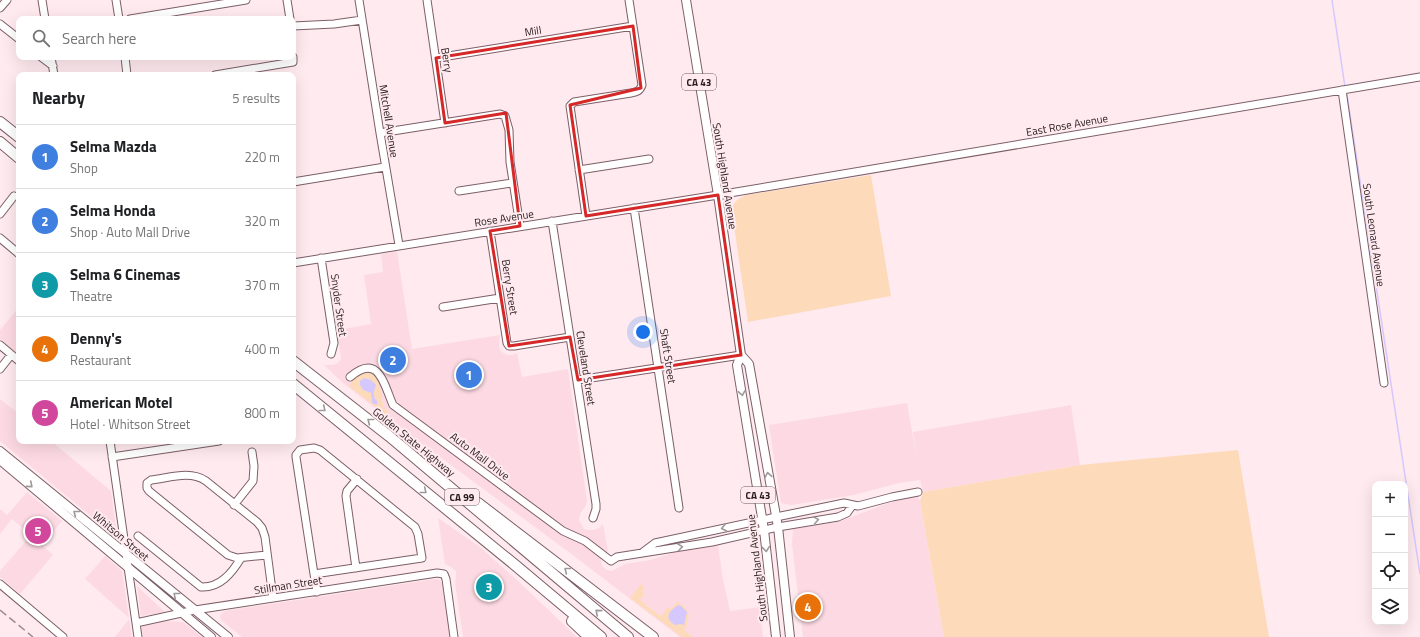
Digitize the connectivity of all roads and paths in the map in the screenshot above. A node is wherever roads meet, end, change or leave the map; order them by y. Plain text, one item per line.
1 (7, 0) edge
2 (42, 0) edge
3 (116, 0) edge
4 (246, 0) edge
5 (287, 0) edge
6 (359, 0) edge
7 (427, 0) edge
8 (629, 0) edge
9 (686, 0) edge
10 (0, 8) edge
11 (45, 16) edge
12 (119, 16) edge
13 (148, 16) edge
14 (290, 16) edge
15 (362, 20) junction
16 (0, 24) edge
17 (296, 26) edge
18 (633, 26) junction
19 (16, 37) edge
20 (436, 58) junction
21 (45, 60) edge
22 (52, 60) edge
23 (126, 60) edge
24 (288, 60) edge
25 (53, 66) junction
26 (54, 72) edge
27 (128, 72) edge
28 (229, 72) edge
29 (1420, 77) edge
30 (1342, 90) junction
31 (0, 114) edge
32 (0, 122) edge
33 (445, 123) junction
34 (380, 133) junction
35 (15, 134) edge
36 (0, 142) edge
37 (16, 155) edge
38 (649, 159) dead end
39 (385, 167) junction
40 (579, 170) junction
41 (296, 182) edge
42 (512, 183) junction
43 (459, 191) dead end
44 (718, 195) junction
45 (14, 196) dead end
46 (634, 208) junction
47 (0, 214) edge
48 (586, 216) junction
49 (552, 221) junction
50 (520, 226) junction
51 (490, 231) junction
52 (0, 238) edge
53 (399, 246) junction
54 (16, 251) edge
55 (321, 258) junction
56 (296, 262) edge
57 (500, 298) junction
58 (443, 307) dead end
59 (570, 337) junction
60 (0, 345) edge
61 (331, 354) dead end
62 (12, 355) junction
63 (741, 355) junction
64 (16, 358) edge
65 (296, 363) edge
66 (658, 368) junction
67 (0, 369) edge
68 (350, 377) dead end
69 (578, 380) junction
70 (1384, 383) dead end
71 (296, 386) edge
72 (389, 436) junction
73 (110, 444) edge
74 (184, 444) edge
75 (0, 451) edge
76 (252, 452) dead end
77 (112, 457) junction
78 (0, 460) edge
79 (357, 479) junction
80 (918, 492) dead end
81 (234, 505) junction
82 (852, 506) junction
83 (680, 508) dead end
84 (776, 517) junction
85 (593, 518) dead end
86 (762, 520) junction
87 (778, 527) junction
88 (764, 530) junction
89 (138, 536) dead end
90 (641, 553) junction
91 (126, 555) junction
92 (267, 555) junction
93 (241, 558) junction
94 (515, 565) junction
95 (128, 567) junction
96 (356, 568) junction
97 (314, 574) junction
98 (0, 584) edge
99 (316, 592) junction
100 (273, 598) junction
101 (195, 610) junction
102 (182, 613) junction
103 (136, 623) junction
104 (63, 637) edge
105 (138, 637) edge
106 (211, 637) edge
107 (228, 637) edge
108 (454, 637) edge
109 (589, 637) edge
110 (600, 637) edge
111 (628, 637) edge
112 (653, 637) edge
113 (776, 637) edge
114 (790, 637) edge

1 - 10 street
2 - 11 street
3 - 12 street
4 - 13 street
5 - 14 street
6 - 15 street, Mitchell Avenue
7 - 20 street, Berry
8 - 18 street
9 - 44 main road, South Highland Avenue / CA 43
15 - 17 street
15 - 34 street, Mitchell Avenue
16 - 19 street
18 - 20 street, Mill
18 - 40 street
20 - 33 street, Berry
21 - 25 street
22 - 25 street
23 - 27 street
24 - 28 street
25 - 26 street
29 - 30 street, East Rose Avenue
30 - 44 street, East Rose Avenue
30 - 70 street, South Leonard Avenue
31 - 35 highway
32 - 35 highway
33 - 34 street
33 - 42 street
34 - 39 street, Mitchell Avenue
36 - 37 highway
38 - 40 street
39 - 41 street
39 - 53 street, Mitchell Avenue
40 - 48 street
42 - 43 street
42 - 50 street
44 - 46 street, Rose Avenue
44 - 63 main road, South Highland Avenue / CA 43
45 - 47 street
46 - 48 street, Rose Avenue
46 - 66 street, Shaft Street
48 - 49 street, Rose Avenue
49 - 50 street, Rose Avenue
49 - 59 street, Cleveland Street
50 - 51 street, Rose Avenue
51 - 53 street, Rose Avenue
51 - 57 street, Berry Street
52 - 54 street
53 - 55 street, Rose Avenue
55 - 56 street, Rose Avenue
55 - 61 street, Snyder Street
57 - 58 street
57 - 59 street, Berry Street
59 - 69 street, Cleveland Street
60 - 62 street
62 - 64 street
62 - 67 street
63 - 66 street
84 -> 63 main road, South Highland Avenue / CA 43
63 -> 86 main road, South Highland Avenue / CA 43
72 -> 65 highway, Golden State Highway / CA 99
66 - 69 street
66 - 83 street, Shaft Street
68 - 90 street, Auto Mall Drive
69 - 85 street, Cleveland Street
71 -> 94 highway, CA 99
111 -> 72 highway, Golden State Highway / CA 99
112 -> 72 highway
73 - 77 street
74 - 77 street
91 -> 75 main road, Whitson Street
76 - 81 street
77 - 91 street
78 -> 95 main road, Whitson Street
79 - 96 street
79 - 96 street
79 - 97 street
80 - 82 street
81 - 92 street
81 - 93 street
82 - 84 street
87 -> 82 street
84 - 86 street
84 - 87 main road, South Highland Avenue / CA 43
86 - 88 main road, South Highland Avenue / CA 43
86 -> 90 street
87 - 88 street
87 - 114 main road, South Highland Avenue / CA 43
90 -> 88 street
88 -> 113 main road, South Highland Avenue / CA 43
89 - 93 street
91 - 95 street
101 -> 91 main road, Whitson Street
92 - 93 street
92 - 100 street
94 - 109 highway
94 - 110 highway, CA 99
95 - 102 main road, Whitson Street
95 - 103 street
96 - 97 street
97 - 99 street
98 - 104 street
99 - 100 street, Stillman Street
99 - 108 street, Stillman Street
100 - 101 street, Stillman Street
101 - 102 street, Stillman Street
101 - 107 main road, Whitson Street
102 - 103 street, Stillman Street
102 - 106 main road, Whitson Street
103 - 105 street

